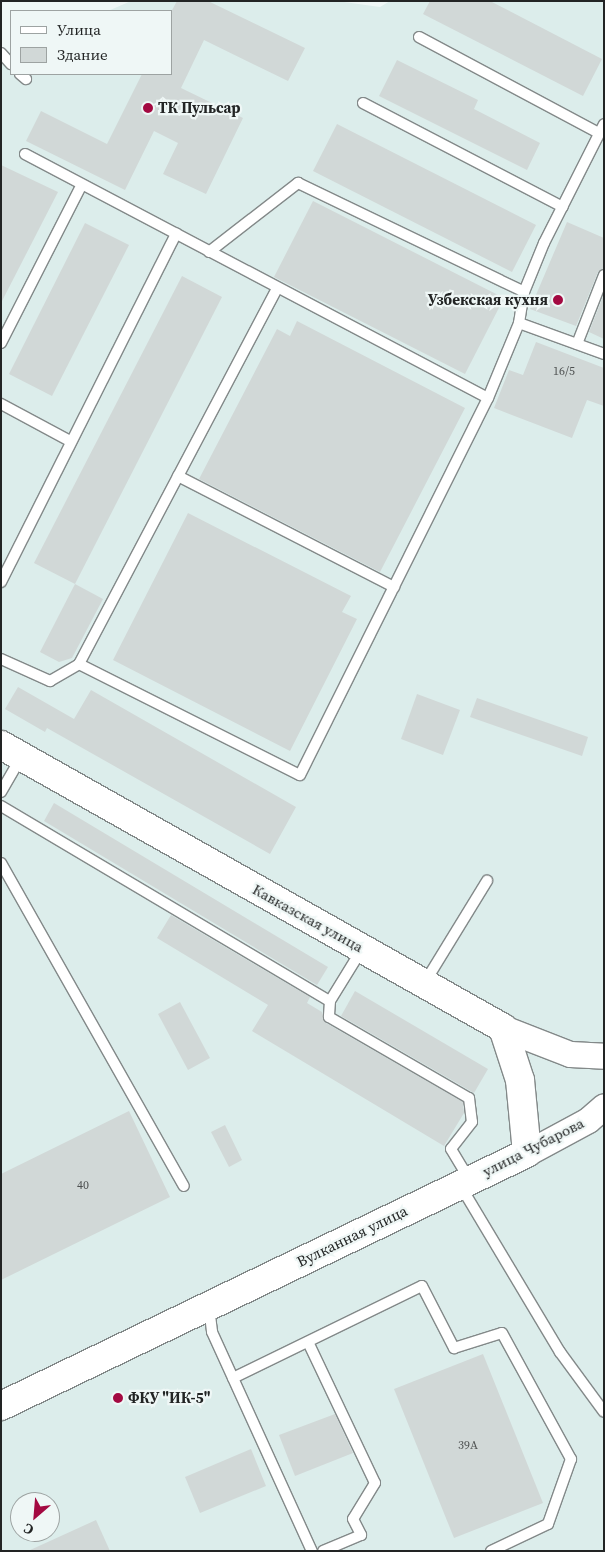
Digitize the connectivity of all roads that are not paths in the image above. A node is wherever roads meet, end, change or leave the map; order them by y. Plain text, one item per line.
1 (419, 37) dead end
2 (1, 53) edge
3 (10, 63) edge
4 (363, 103) dead end
5 (602, 129) edge
6 (26, 154) dead end
7 (82, 184) junction
8 (562, 207) junction
9 (176, 234) junction
10 (209, 252) junction
11 (604, 275) edge
12 (277, 288) junction
13 (524, 292) junction
14 (519, 323) junction
15 (1, 343) edge
16 (577, 344) junction
17 (604, 354) edge
18 (488, 398) junction
19 (1, 404) edge
20 (70, 441) junction
21 (178, 476) junction
22 (1, 582) edge
23 (394, 587) junction
24 (1, 658) edge
25 (80, 664) junction
26 (11, 751) edge
27 (1, 792) edge
28 (1, 806) edge
29 (1, 863) edge
30 (487, 881) dead end
31 (363, 948) junction
32 (424, 983) junction
33 (330, 1001) junction
34 (503, 1028) junction
35 (604, 1056) edge
36 (604, 1106) edge
37 (526, 1153) junction
38 (464, 1182) junction
39 (184, 1186) dead end
40 (209, 1306) junction
41 (308, 1342) junction
42 (233, 1378) junction
43 (1, 1406) edge
44 (604, 1412) edge
45 (312, 1551) edge
46 (323, 1551) edge
47 (491, 1551) edge

1 - 5 lane
2 - 3 lane
4 - 8 lane
5 - 8 lane
6 - 7 lane
7 - 9 lane
7 - 15 lane
8 - 13 lane
9 - 10 lane
9 - 20 lane
10 - 12 lane
10 - 13 lane
11 - 16 lane
12 - 18 lane
12 - 21 lane
13 - 14 lane
14 - 16 lane
14 - 18 lane
16 - 17 lane
18 - 23 lane
19 - 20 lane
20 - 22 lane
21 - 23 lane
21 - 25 lane
23 - 25 lane
24 - 25 lane
26 - 27 lane
26 - 31 main road, Кавказская улица
28 - 33 lane
29 - 39 lane
30 - 32 lane
31 - 32 main road, Кавказская улица
31 - 33 lane
32 - 34 main road, Кавказская улица
33 - 38 lane
34 - 35 street
34 - 37 main road
36 - 37 street, улица Чубарова
37 - 38 main road, улица Чубарова
38 - 40 main road, Вулканная улица
38 - 44 lane
40 - 42 lane
40 - 43 main road, Вулканная улица
41 - 42 lane
41 - 46 lane
41 - 47 lane
42 - 45 lane

